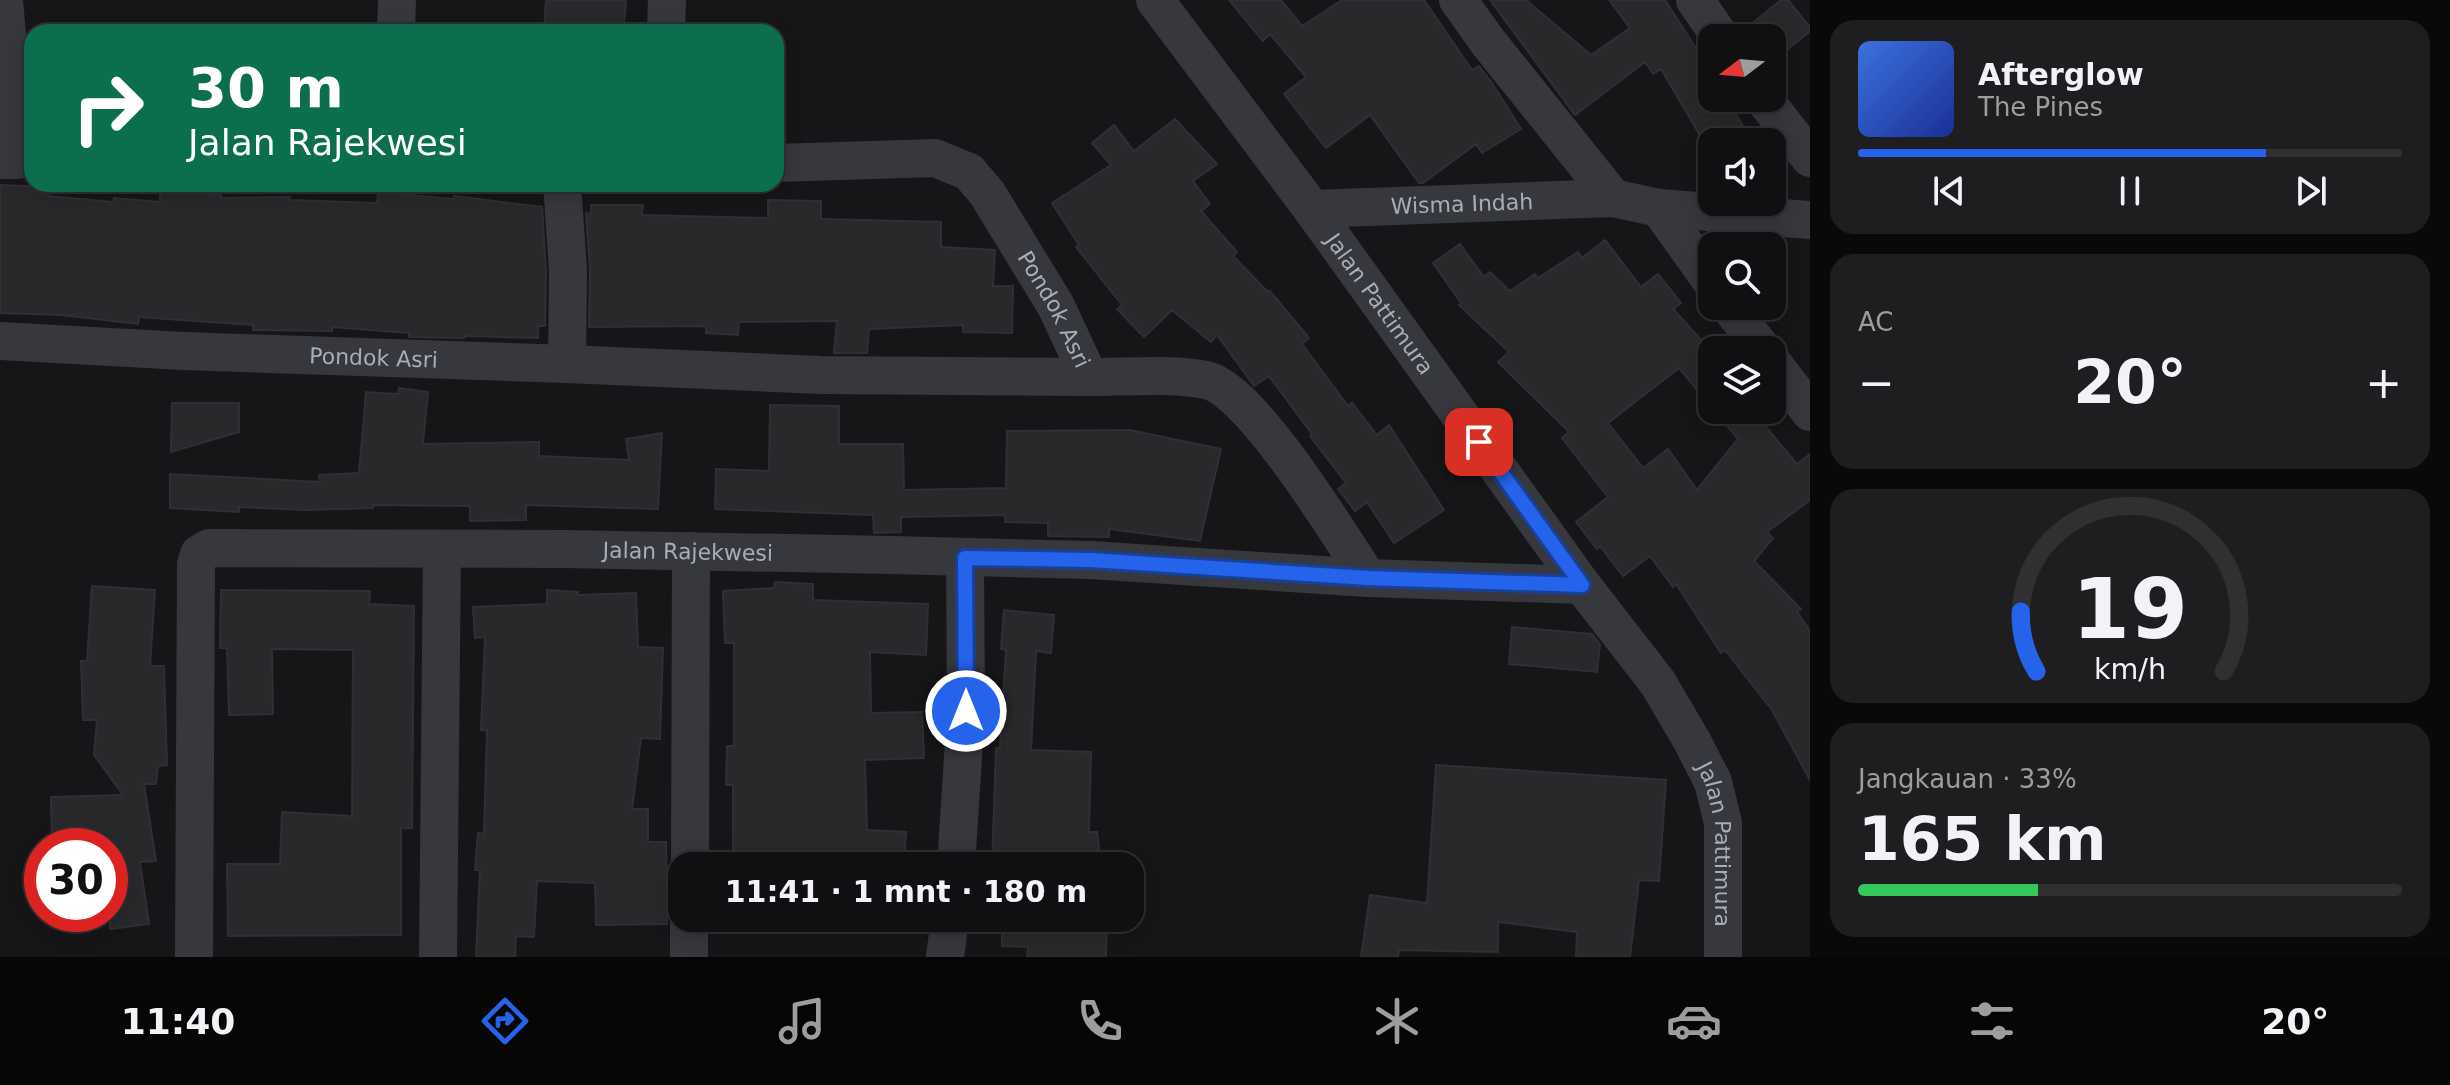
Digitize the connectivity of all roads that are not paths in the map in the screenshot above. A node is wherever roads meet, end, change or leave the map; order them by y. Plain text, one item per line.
1 (4, 0) edge
2 (397, 0) edge
3 (667, 0) edge
4 (1155, 0) edge
5 (1458, 0) edge
6 (1695, 0) edge
7 (396, 24) edge
8 (666, 24) edge
9 (1711, 24) edge
10 (1774, 112) edge
11 (1810, 158) edge
12 (17, 160) edge
13 (784, 163) edge
14 (563, 192) edge
15 (1613, 198) junction
16 (1659, 208) junction
17 (1312, 209) junction
18 (1810, 220) edge
19 (1698, 262) edge
20 (1740, 320) edge
21 (1752, 336) edge
22 (0, 341) edge
23 (567, 364) junction
24 (1089, 377) junction
25 (1786, 380) edge
26 (1810, 412) edge
27 (442, 549) junction
28 (691, 551) junction
29 (965, 558) junction
30 (1368, 578) junction
31 (1582, 585) junction
32 (690, 852) edge
33 (957, 852) edge
34 (689, 932) edge
35 (948, 932) edge
36 (194, 957) edge
37 (438, 957) edge
38 (689, 957) edge
39 (945, 957) edge
40 (1723, 957) edge

1 - 12 street
2 - 7 street
3 - 8 street
4 - 17 street, Jalan Pattimura
5 - 15 street
6 - 9 street
10 - 11 street
13 - 24 street, Pondok Asri
14 - 23 street
15 - 16 street, Wisma Indah
15 - 17 street, Wisma Indah
16 - 18 street
16 - 19 street
17 - 31 street, Jalan Pattimura
20 - 21 street
22 - 23 street, Pondok Asri
23 - 24 street, Pondok Asri
24 - 30 street, Pondok Asri
25 - 26 street
27 - 28 street, Jalan Rajekwesi
27 - 36 street, Jalan Rajekwesi
27 - 37 street
28 - 29 street, Jalan Rajekwesi
28 - 32 street
29 - 30 street, Jalan Rajekwesi
29 - 33 street
30 - 31 street, Jalan Rajekwesi
31 - 40 street, Jalan Pattimura
34 - 38 street
35 - 39 street

